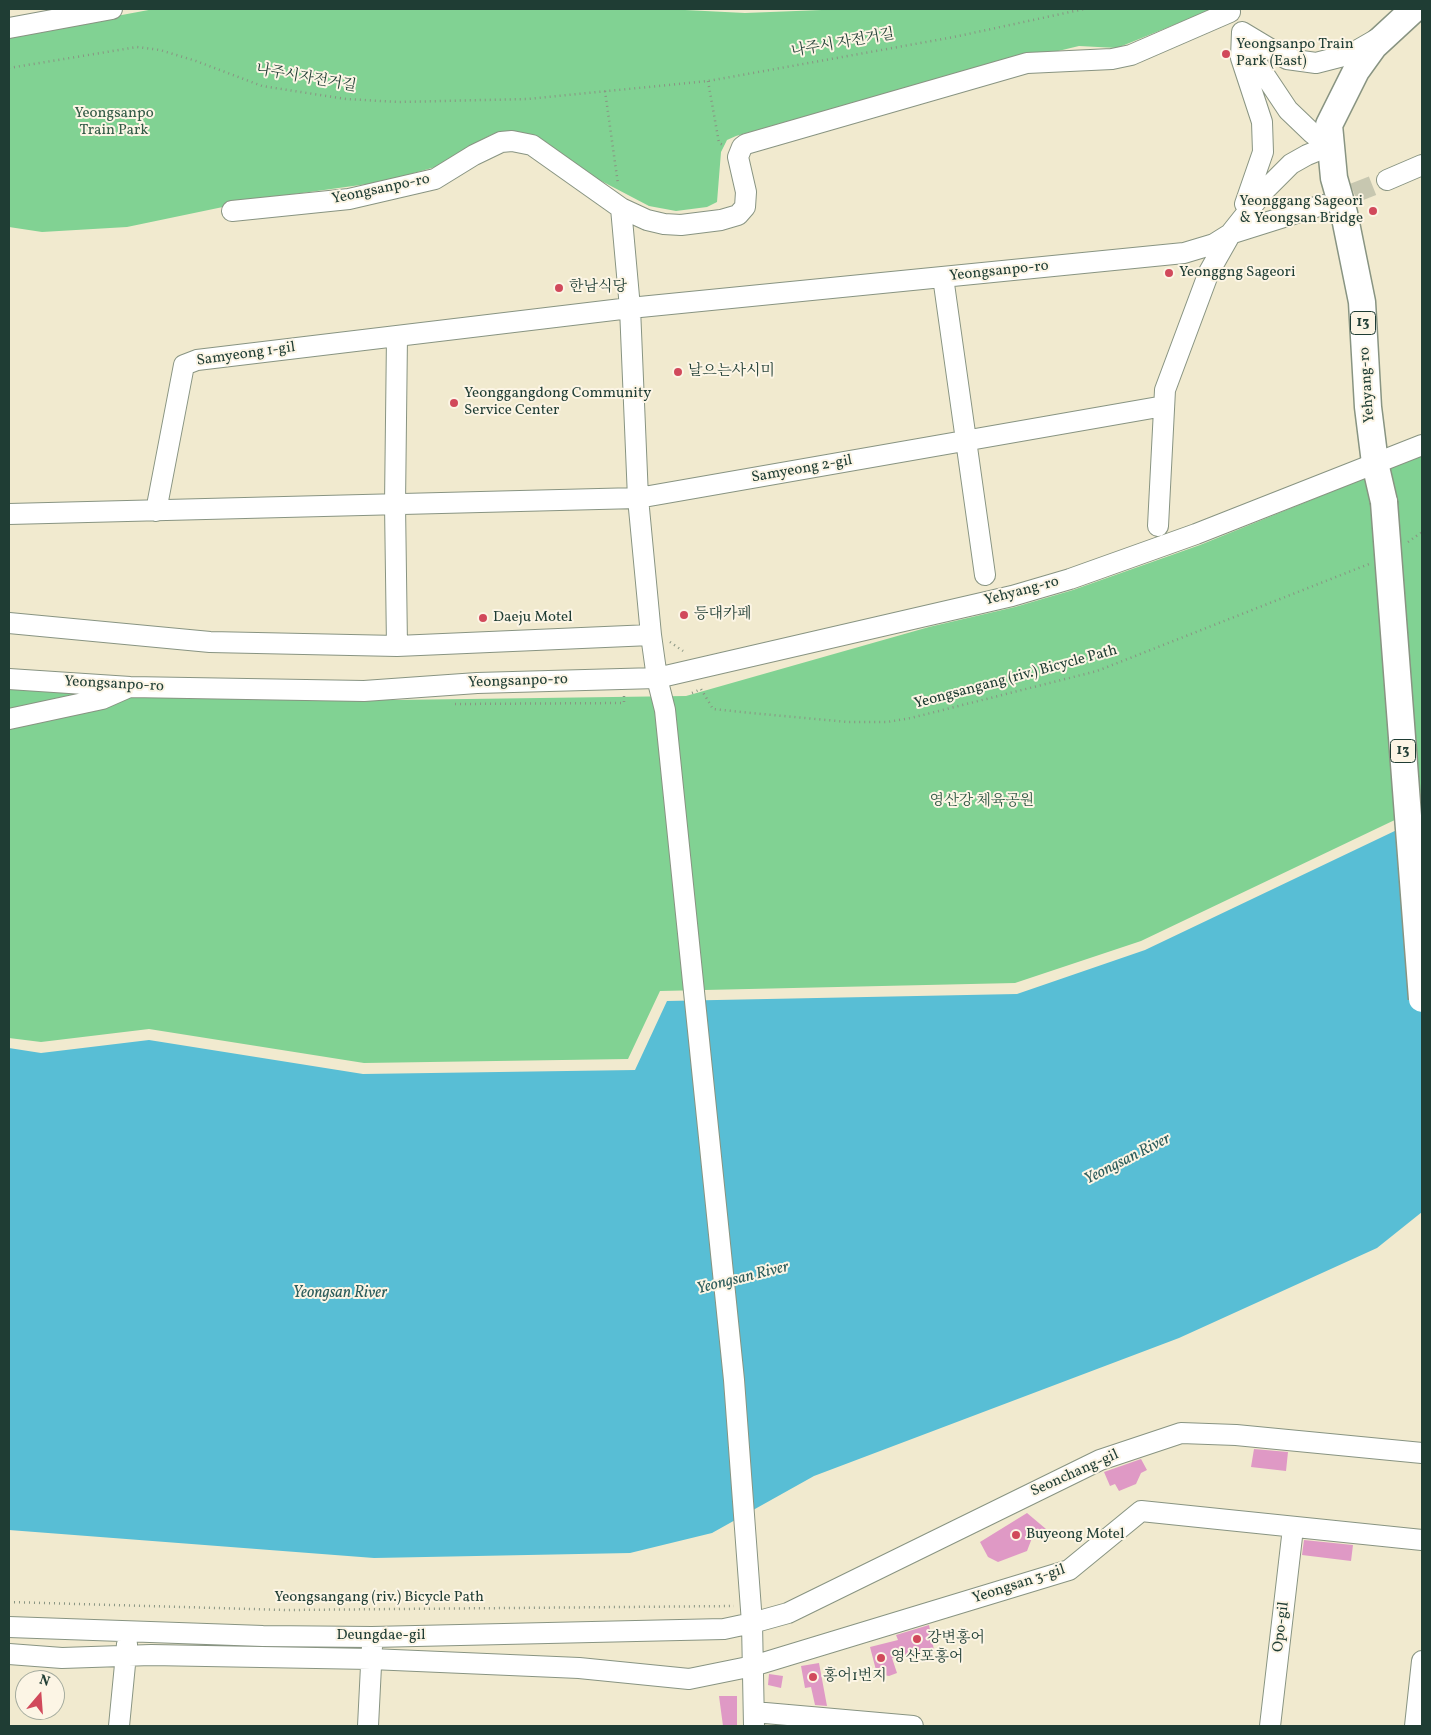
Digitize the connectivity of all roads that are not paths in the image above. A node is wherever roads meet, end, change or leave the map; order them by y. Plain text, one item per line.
1 (112, 9) edge
2 (1229, 10) edge
3 (1408, 15) edge
4 (9, 28) edge
5 (1242, 32) junction
6 (1329, 146) junction
7 (1422, 165) edge
8 (1387, 180) tunnel mouth
9 (1322, 206) tunnel mouth
10 (621, 208) junction
11 (232, 211) dead end
12 (1230, 234) junction
13 (943, 277) junction
14 (630, 308) junction
15 (397, 336) junction
16 (1164, 406) junction
17 (966, 441) junction
18 (1422, 445) edge
19 (1375, 464) junction
20 (638, 498) junction
21 (395, 504) junction
22 (156, 511) junction
23 (9, 514) edge
24 (1158, 526) dead end
25 (984, 575) dead end
26 (9, 623) edge
27 (651, 635) junction
28 (397, 646) junction
29 (657, 678) junction
30 (9, 679) edge
31 (130, 687) junction
32 (9, 719) edge
33 (1422, 999) edge
34 (1422, 1453) edge
35 (1293, 1528) junction
36 (1422, 1540) edge
37 (751, 1608) junction
38 (9, 1626) edge
39 (129, 1630) junction
40 (372, 1637) junction
41 (9, 1654) edge
42 (126, 1657) junction
43 (371, 1659) junction
44 (1422, 1661) edge
45 (753, 1666) junction
46 (754, 1719) edge
47 (119, 1726) edge
48 (368, 1726) edge
49 (913, 1726) edge
50 (1270, 1726) edge
51 (1415, 1726) edge

1 - 4 street
2 - 5 street
2 - 10 street, Yeongsanpo-ro
3 - 5 street
3 - 6 main road, Yehyang-ro / 13
5 - 6 street
5 - 12 street
6 - 12 street, Yeongsanpo-ro
6 - 19 main road, Yehyang-ro / 13
7 - 8 street
9 - 12 street
10 - 11 street, Yeongsanpo-ro
10 - 14 street
12 - 13 street, Yeongsanpo-ro
12 - 16 street
13 - 14 street, Yeongsanpo-ro
13 - 17 street
14 - 15 street, Samyeong 1-gil
14 - 20 street
15 - 21 street
15 - 22 street, Samyeong 1-gil
16 - 17 street, Samyeong 2-gil
16 - 24 street
17 - 20 street, Samyeong 2-gil
17 - 25 street
18 - 19 street
19 - 29 street, Yehyang-ro
19 - 33 main road, Yehyang-ro / 13, bridge
20 - 21 street
20 - 27 street
21 - 22 street
21 - 28 street
22 - 23 street
26 - 28 street
27 - 28 street
27 - 29 street
29 - 31 street, Yeongsanpo-ro
29 - 37 street
30 - 31 street, Yeongsanpo-ro
31 - 32 street
34 - 37 street, Seonchang-gil
35 - 36 street, Yeongsan 3-gil
35 - 45 street, Yeongsan 3-gil
35 - 50 street, Opo-gil
37 - 40 street, Deungdae-gil
37 - 45 street
38 - 39 street, Deungdae-gil
39 - 40 street, Deungdae-gil
39 - 42 street
40 - 43 street
41 - 42 street, Yeongsan 3-gil
42 - 43 street, Yeongsan 3-gil
42 - 47 street
43 - 45 street, Yeongsan 3-gil
43 - 48 street
44 - 51 street
45 - 46 street
46 - 49 street

